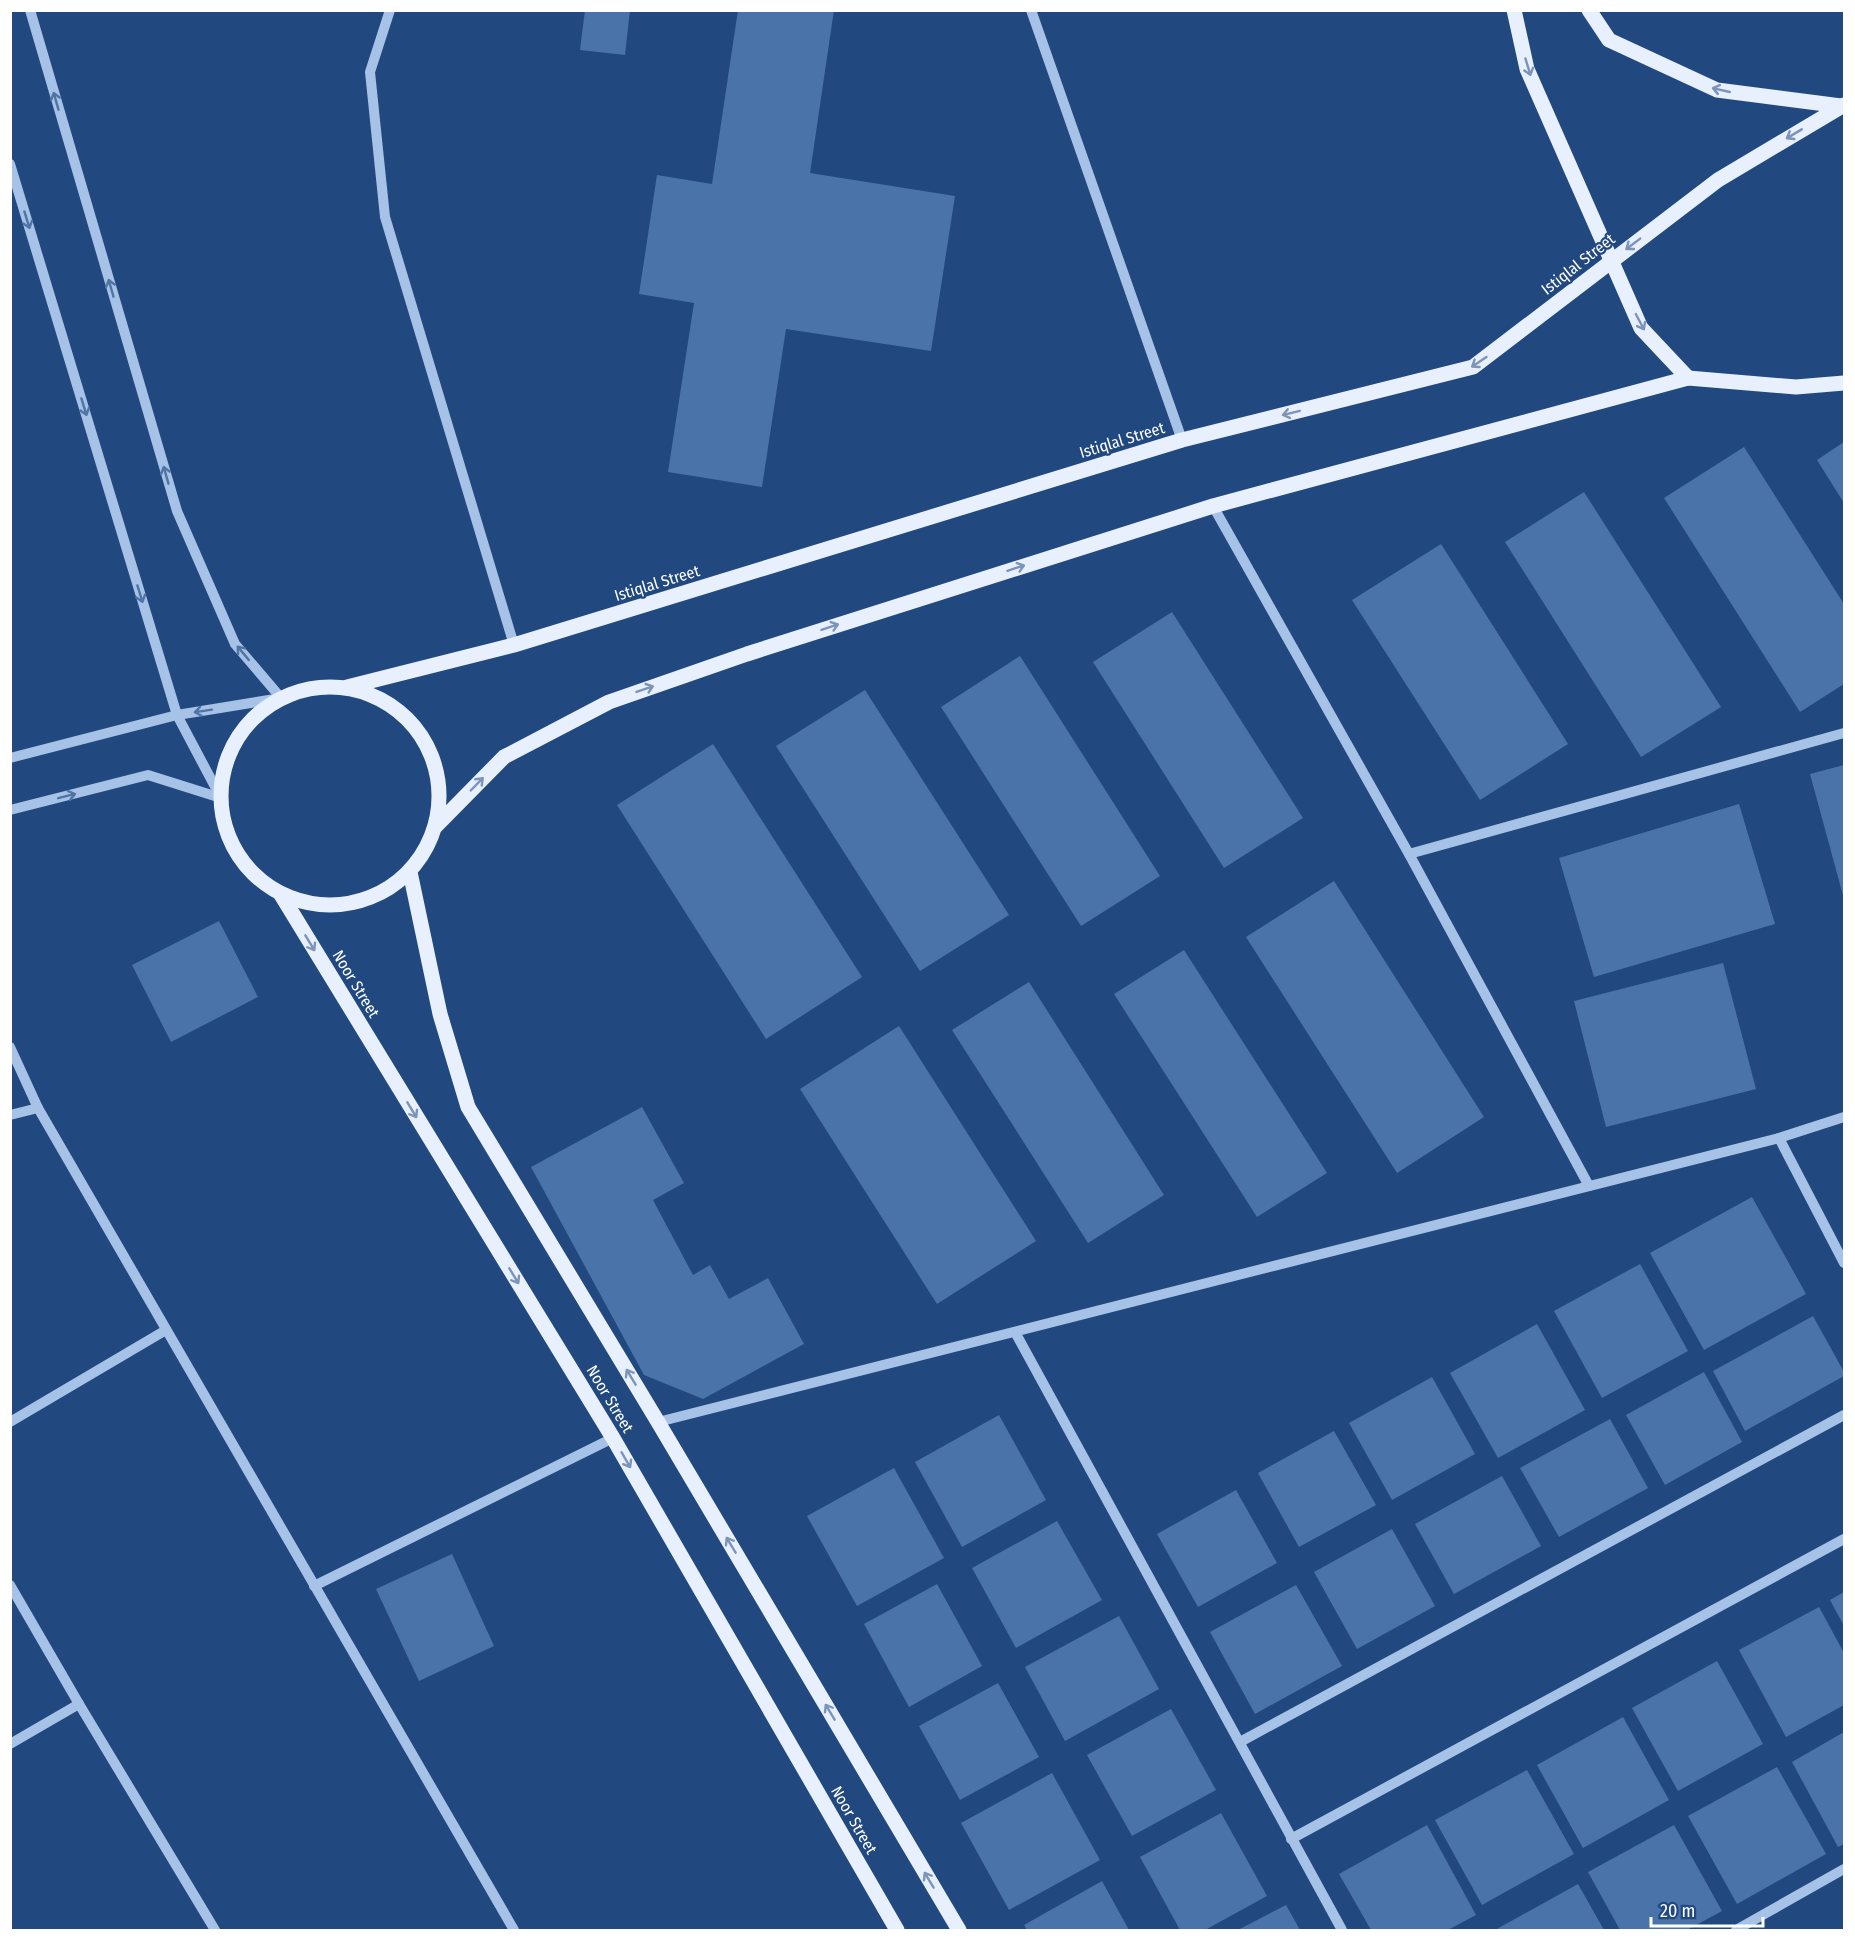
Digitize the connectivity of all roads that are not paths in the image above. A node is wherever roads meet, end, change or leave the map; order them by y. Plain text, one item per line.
1 (30, 10) edge
2 (390, 10) edge
3 (1031, 10) edge
4 (1514, 10) edge
5 (1589, 10) edge
6 (1843, 105) edge
7 (10, 164) edge
8 (1612, 260) junction
9 (1688, 378) junction
10 (1845, 383) edge
11 (1182, 440) junction
12 (1213, 506) junction
13 (514, 645) junction
14 (347, 687) junction
15 (281, 698) junction
16 (177, 715) junction
17 (1845, 733) edge
18 (10, 758) edge
19 (221, 798) junction
20 (10, 810) edge
21 (436, 826) junction
22 (1409, 854) junction
23 (410, 872) junction
24 (280, 893) junction
25 (10, 1047) edge
26 (38, 1108) junction
27 (10, 1115) edge
28 (1845, 1116) edge
29 (1779, 1138) junction
30 (1589, 1186) junction
31 (1845, 1263) edge
32 (166, 1330) junction
33 (1015, 1332) junction
34 (1845, 1415) edge
35 (10, 1422) edge
36 (658, 1422) junction
37 (613, 1438) junction
38 (1845, 1539) edge
39 (10, 1585) edge
40 (314, 1586) junction
41 (79, 1704) junction
42 (1240, 1742) junction
43 (10, 1744) edge
44 (1291, 1839) junction
45 (1845, 1869) edge
46 (215, 1930) edge
47 (514, 1930) edge
48 (897, 1930) edge
49 (959, 1930) edge
50 (1342, 1930) edge
51 (1736, 1930) edge

15 -> 1 street
2 - 13 street
3 - 11 street
4 -> 8 main road
6 -> 5 main road
6 -> 8 main road, Istiqlal Street
7 -> 16 street
8 -> 9 main road
8 -> 11 main road, Istiqlal Street
9 - 10 main road
9 - 12 main road
11 - 13 main road, Istiqlal Street
21 -> 12 main road
12 - 22 street
13 - 14 main road, Istiqlal Street
14 - 15 main road
14 - 21 main road
15 -> 16 street
15 - 19 main road
16 - 18 street
16 - 19 street
17 - 22 street
20 -> 19 street
19 - 24 main road
21 - 23 main road
22 - 30 street
23 - 24 main road
36 -> 23 main road, Noor Street
24 -> 37 main road, Noor Street
25 - 26 street
26 - 27 street
26 - 32 street
28 - 29 street
29 - 30 street
29 - 31 street
30 - 33 street
32 - 35 street
32 - 40 street
33 - 36 street
33 - 42 street
34 - 42 street
49 -> 36 main road, Noor Street
37 - 40 street
37 -> 48 main road, Noor Street
38 - 44 street
39 - 41 street
40 - 47 street
41 - 43 street
41 - 46 street
42 - 44 street
44 - 50 street
45 - 51 street

